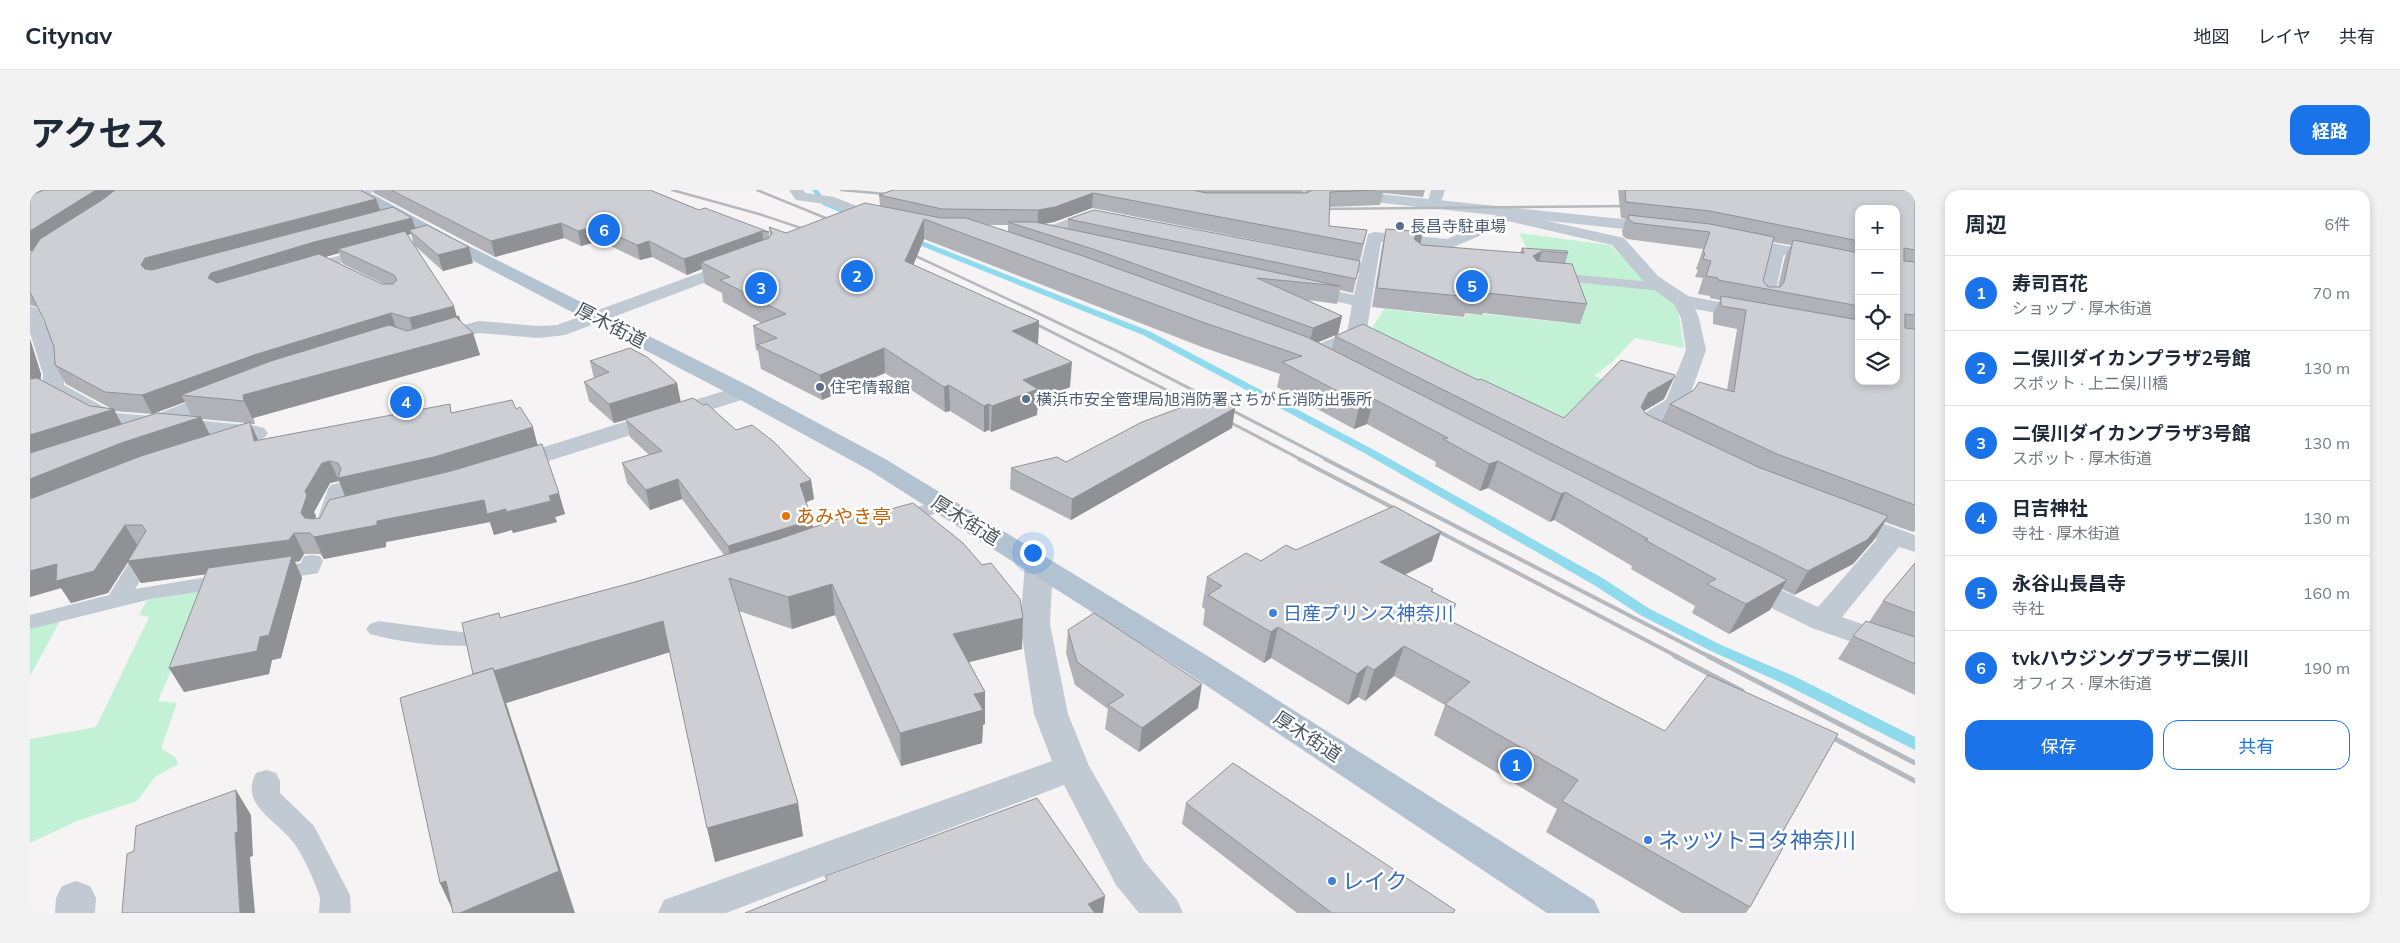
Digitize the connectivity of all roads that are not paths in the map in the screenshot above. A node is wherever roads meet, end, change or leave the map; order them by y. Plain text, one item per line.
1 (796, 190) edge
2 (1438, 190) edge
3 (358, 191) edge
4 (1299, 198) edge
5 (1434, 205) junction
6 (1504, 214) junction
7 (1117, 220) edge
8 (906, 224) edge
9 (1035, 231) junction
10 (1677, 231) edge
11 (1017, 232) edge
12 (1722, 238) edge
13 (1073, 240) edge
14 (1449, 244) junction
15 (380, 248) edge
16 (1777, 249) junction
17 (1425, 255) edge
18 (756, 257) edge
19 (1310, 258) edge
20 (326, 263) junction
21 (1855, 264) edge
22 (344, 270) edge
23 (1368, 270) junction
24 (294, 272) edge
25 (1536, 275) edge
26 (1285, 286) edge
27 (1661, 287) junction
28 (1682, 301) junction
29 (1362, 302) junction
30 (597, 318) junction
31 (33, 325) edge
32 (414, 345) edge
33 (1336, 369) edge
34 (241, 389) edge
35 (744, 392) junction
36 (161, 423) junction
37 (117, 441) edge
38 (1688, 450) edge
39 (199, 452) edge
40 (487, 473) edge
41 (338, 488) edge
42 (943, 505) junction
43 (357, 506) edge
44 (1820, 508) edge
45 (326, 523) joint
46 (879, 526) edge
47 (1904, 540) edge
48 (146, 553) edge
49 (312, 561) dead end
50 (1039, 565) junction
51 (1726, 574) edge
52 (116, 600) junction
53 (1823, 621) junction
54 (30, 622) edge
55 (378, 628) dead end
56 (515, 633) edge
57 (1915, 654) edge
58 (1072, 768) junction
59 (266, 781) dead end
60 (682, 912) edge
61 (335, 913) edge
62 (1163, 913) edge
63 (1580, 913) edge

1 - 8 street
2 - 5 street
3 - 30 main road, 厚木街道
4 - 5 street
5 - 6 street
6 - 10 street
6 - 14 street
6 - 27 street
7 - 9 street
9 - 11 street
9 - 13 street
12 - 16 street
14 - 17 lane
14 - 23 street
15 - 20 lane
16 - 21 street
16 - 28 street
18 - 30 street
19 - 23 street
20 - 22 lane
20 - 24 lane
23 - 29 street
25 - 27 lane
26 - 29 street
27 - 28 street
28 - 38 street
29 - 33 street
30 - 32 street
30 - 35 main road, 厚木街道
31 - 36 street
34 - 36 street
35 - 40 street
35 - 42 main road, 厚木街道
36 - 37 street
36 - 39 street
41 - 45 lane
42 - 46 lane
42 - 50 main road, 厚木街道
43 - 45 street
44 - 47 street
47 - 53 street
48 - 52 lane
49 - 52 lane
50 - 58 street
50 - 63 main road, 厚木街道
51 - 53 street
52 - 54 lane
53 - 57 street
55 - 56 lane
58 - 60 street
58 - 62 street
59 - 61 lane

